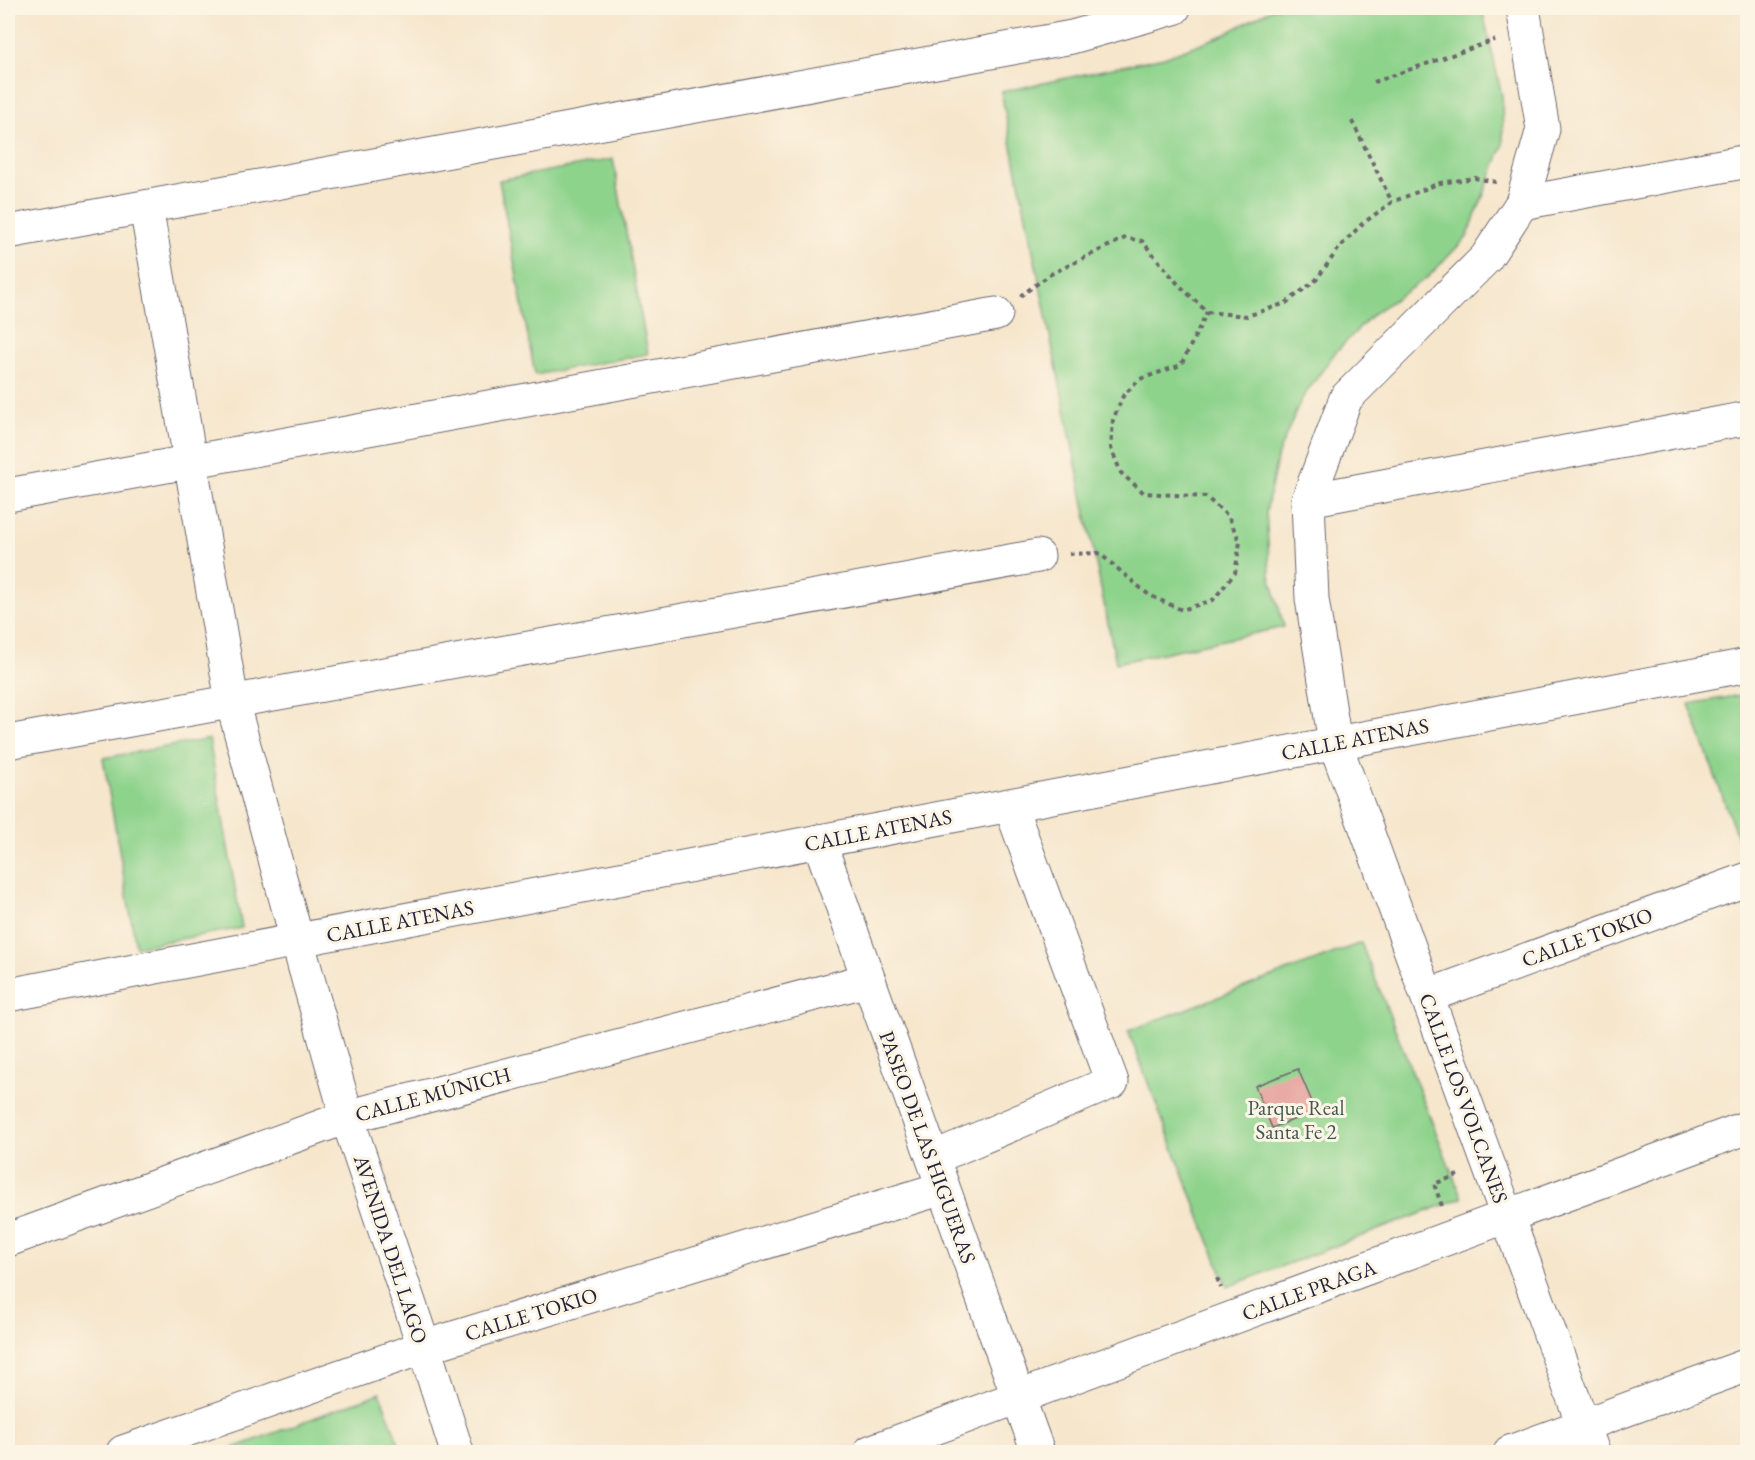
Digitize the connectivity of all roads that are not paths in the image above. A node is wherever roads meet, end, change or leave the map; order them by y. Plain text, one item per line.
1 (1174, 8) edge
2 (1525, 18) edge
3 (1748, 161) edge
4 (1525, 195) junction
5 (146, 207) junction
6 (8, 232) edge
7 (996, 314) road end
8 (1748, 418) edge
9 (190, 461) junction
10 (8, 495) edge
11 (1308, 500) junction
12 (1038, 556) road end
13 (1748, 665) edge
14 (232, 701) junction
15 (8, 742) edge
16 (1335, 743) junction
17 (1010, 805) junction
18 (819, 841) junction
19 (1748, 879) edge
20 (297, 940) junction
21 (868, 980) junction
22 (8, 995) edge
23 (1427, 996) junction
24 (346, 1117) junction
25 (1748, 1127) edge
26 (938, 1173) junction
27 (1506, 1217) junction
28 (8, 1240) edge
29 (423, 1347) junction
30 (1748, 1365) edge
31 (1019, 1397) junction
32 (1588, 1439) edge
33 (123, 1452) edge
34 (457, 1452) edge
35 (870, 1452) edge
36 (1038, 1452) edge
37 (1510, 1452) edge

1 - 5 street
2 - 4 street
3 - 4 street
4 - 11 street
5 - 6 street
5 - 9 street, AVENIDA DEL LAGO
7 - 9 street
8 - 11 street
9 - 10 street
9 - 14 street, AVENIDA DEL LAGO
11 - 16 street, CALLE LOS VOLCANES
12 - 14 street
13 - 16 street, CALLE ATENAS
14 - 15 street
14 - 20 street, AVENIDA DEL LAGO
16 - 17 street, CALLE ATENAS
16 - 23 street, CALLE LOS VOLCANES
17 - 18 street, CALLE ATENAS
17 - 26 street, CALLE TOKIO
18 - 20 street, CALLE ATENAS
18 - 21 street, PASEO DE LAS HIGUERAS
19 - 23 street, CALLE TOKIO
20 - 22 street, CALLE ATENAS
20 - 24 street, AVENIDA DEL LAGO
21 - 24 street, CALLE MÚNICH
21 - 26 street, PASEO DE LAS HIGUERAS
23 - 27 street, CALLE LOS VOLCANES
24 - 28 street, CALLE MÚNICH
24 - 29 street, AVENIDA DEL LAGO
25 - 27 street, CALLE PRAGA
26 - 29 street, CALLE TOKIO
26 - 31 street, PASEO DE LAS HIGUERAS
27 - 31 street, CALLE PRAGA
27 - 32 street, CALLE LOS VOLCANES
29 - 33 street, CALLE TOKIO
29 - 34 street, AVENIDA DEL LAGO
30 - 32 street
31 - 35 street, CALLE PRAGA
31 - 36 street, PASEO DE LAS HIGUERAS
32 - 37 street

